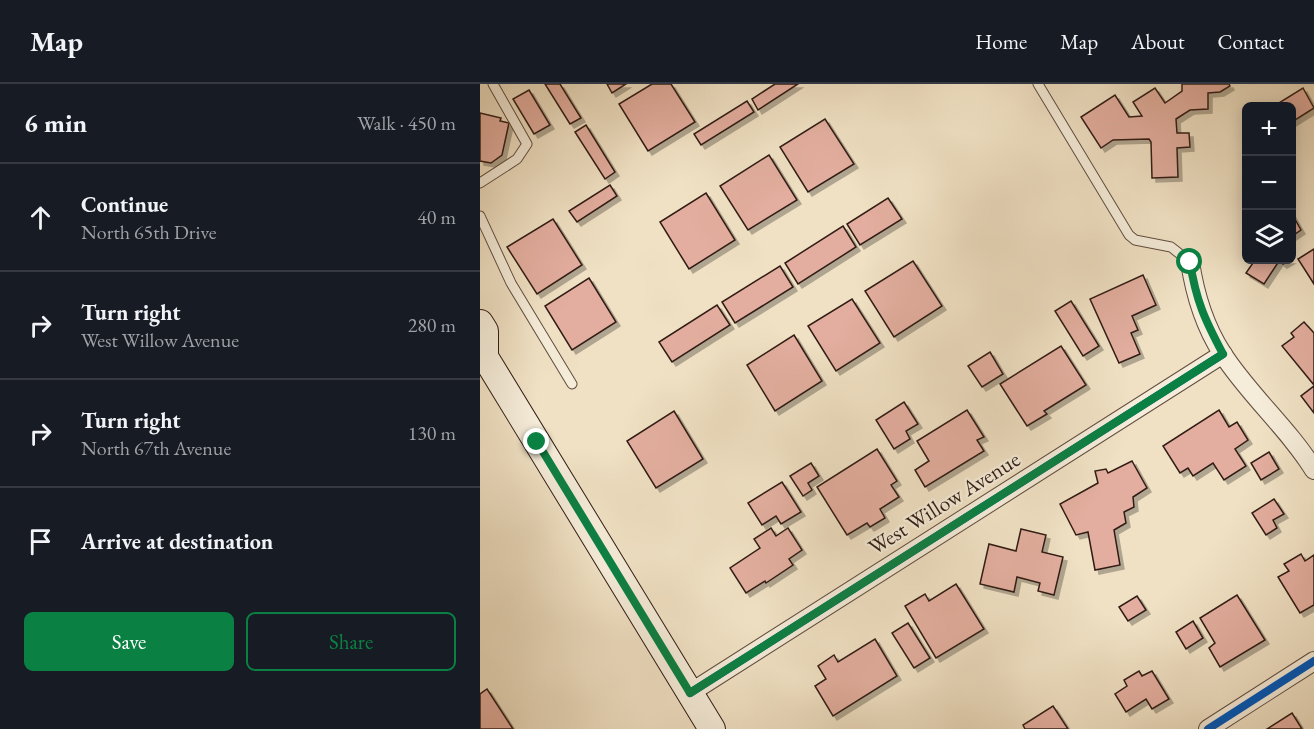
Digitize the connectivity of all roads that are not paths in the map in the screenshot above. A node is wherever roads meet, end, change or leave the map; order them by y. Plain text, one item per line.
1 (493, 84) edge
2 (1038, 84) edge
3 (480, 183) edge
4 (480, 216) edge
5 (1190, 262) joint
6 (480, 323) edge
7 (1223, 354) junction
8 (483, 355) edge
9 (572, 384) dead end
10 (1314, 470) edge
11 (1314, 661) edge
12 (690, 693) junction
13 (712, 729) edge
14 (1208, 729) edge

1 - 3 lane
2 - 5 lane
4 - 9 lane
5 - 7 street
6 - 8 main road
7 - 10 street
7 - 12 street, West Willow Avenue
8 - 12 main road
11 - 14 street
12 - 13 main road

